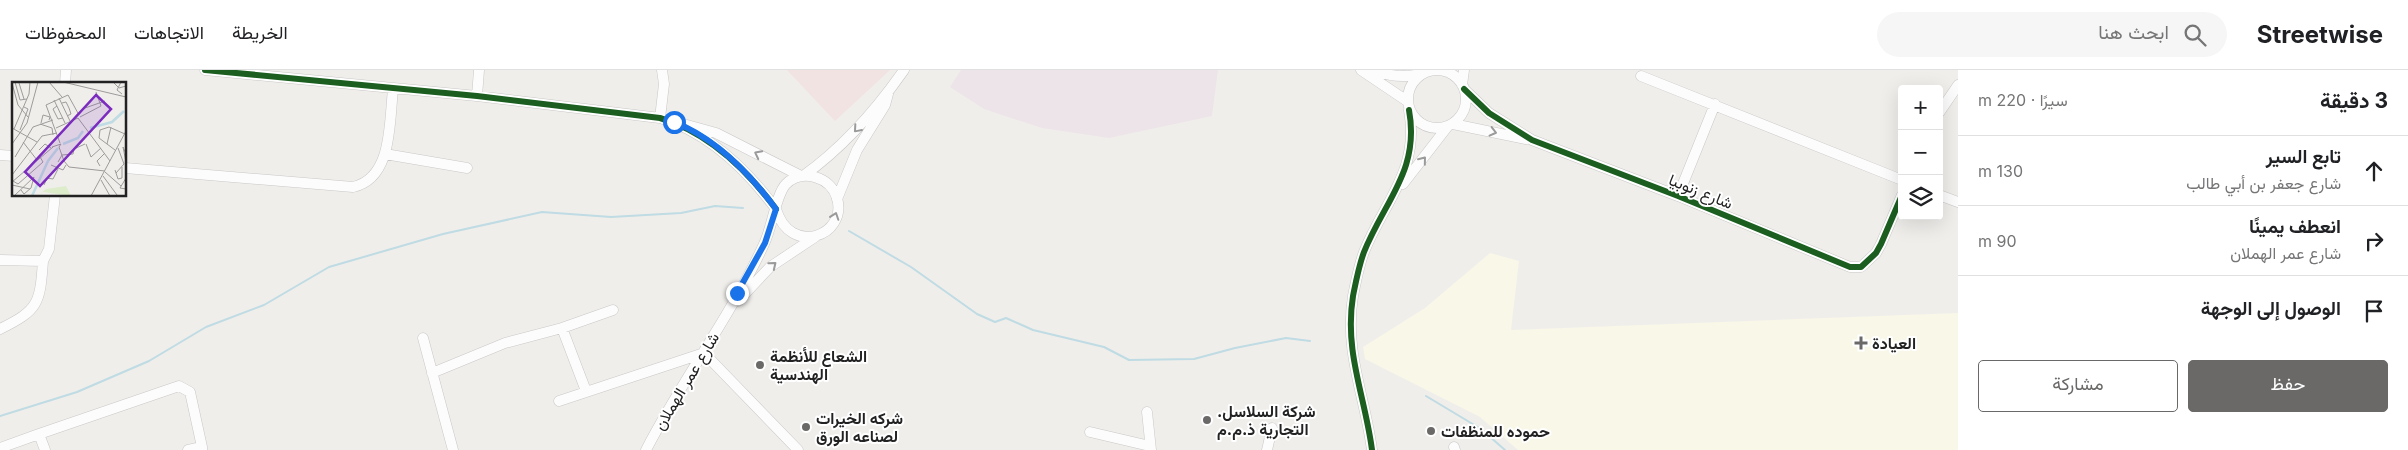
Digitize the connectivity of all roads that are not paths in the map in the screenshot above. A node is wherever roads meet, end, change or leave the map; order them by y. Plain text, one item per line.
1 (205, 70) edge
2 (479, 70) edge
3 (662, 70) edge
4 (904, 70) edge
5 (1361, 70) edge
6 (1373, 70) edge
7 (1464, 70) edge
8 (1428, 71) edge
9 (317, 75) edge
10 (1641, 76) dead end
11 (1958, 85) edge
12 (1463, 87) junction
13 (394, 90) junction
14 (889, 92) junction
15 (477, 96) junction
16 (1715, 104) junction
17 (1408, 105) junction
18 (1943, 107) edge
19 (660, 118) junction
20 (683, 125) junction
21 (1451, 125) junction
22 (1532, 140) junction
23 (385, 154) junction
24 (126, 168) edge
25 (467, 168) dead end
26 (802, 176) junction
27 (1898, 178) edge
28 (1396, 192) junction
29 (55, 196) edge
30 (1678, 196) junction
31 (1943, 196) edge
32 (837, 199) junction
33 (1958, 202) edge
34 (1898, 204) edge
35 (776, 209) junction
36 (818, 236) junction
37 (0, 260) edge
38 (43, 261) junction
39 (613, 310) dead end
40 (727, 313) junction
41 (562, 328) junction
42 (0, 329) edge
43 (423, 338) dead end
44 (704, 353) junction
45 (432, 373) junction
46 (586, 391) junction
47 (559, 401) dead end
48 (1147, 412) dead end
49 (1272, 428) dead end
50 (1090, 432) dead end
51 (39, 434) junction
52 (0, 448) edge
53 (202, 448) edge
54 (1151, 448) edge
55 (45, 450) edge
56 (188, 450) edge
57 (453, 450) edge
58 (646, 450) edge
59 (798, 450) edge
60 (1267, 450) edge
61 (1372, 450) edge

1 - 9 street
2 - 15 street
3 - 19 street
4 - 14 street
5 - 17 street
6 - 8 street
7 - 12 street
8 - 12 street
8 - 17 street
9 - 13 street
10 - 16 street
11 - 18 street
12 - 21 street
12 - 22 street, شارع زنوبيا
13 - 15 street
13 - 23 street
14 -> 26 street
14 - 32 street
15 - 19 street
16 - 27 street
16 - 30 street
17 - 21 street
17 - 28 street
19 - 20 street
26 -> 20 street
20 - 35 street
21 -> 22 street, شارع زنوبيا
28 -> 21 street
22 - 30 street, شارع زنوبيا
23 - 24 street
23 - 25 street
26 - 32 street
26 - 35 street
28 - 61 street
29 - 38 street
30 - 34 street, شارع زنوبيا
31 - 33 street
36 -> 32 street
35 - 36 street
35 - 40 street, شارع عمر الهملان
40 -> 36 street, شارع عمر الهملان
37 - 38 street
38 - 42 street
39 - 41 street
40 - 44 street, شارع عمر الهملان
41 - 45 street
41 - 46 street
43 - 45 street
44 - 46 street
44 - 58 street, شارع عمر الهملان
44 - 59 street
45 - 57 street
46 - 47 street
48 - 54 street
49 - 60 street
50 - 54 street
51 - 52 street
51 - 53 street
51 - 55 street
53 - 56 street

